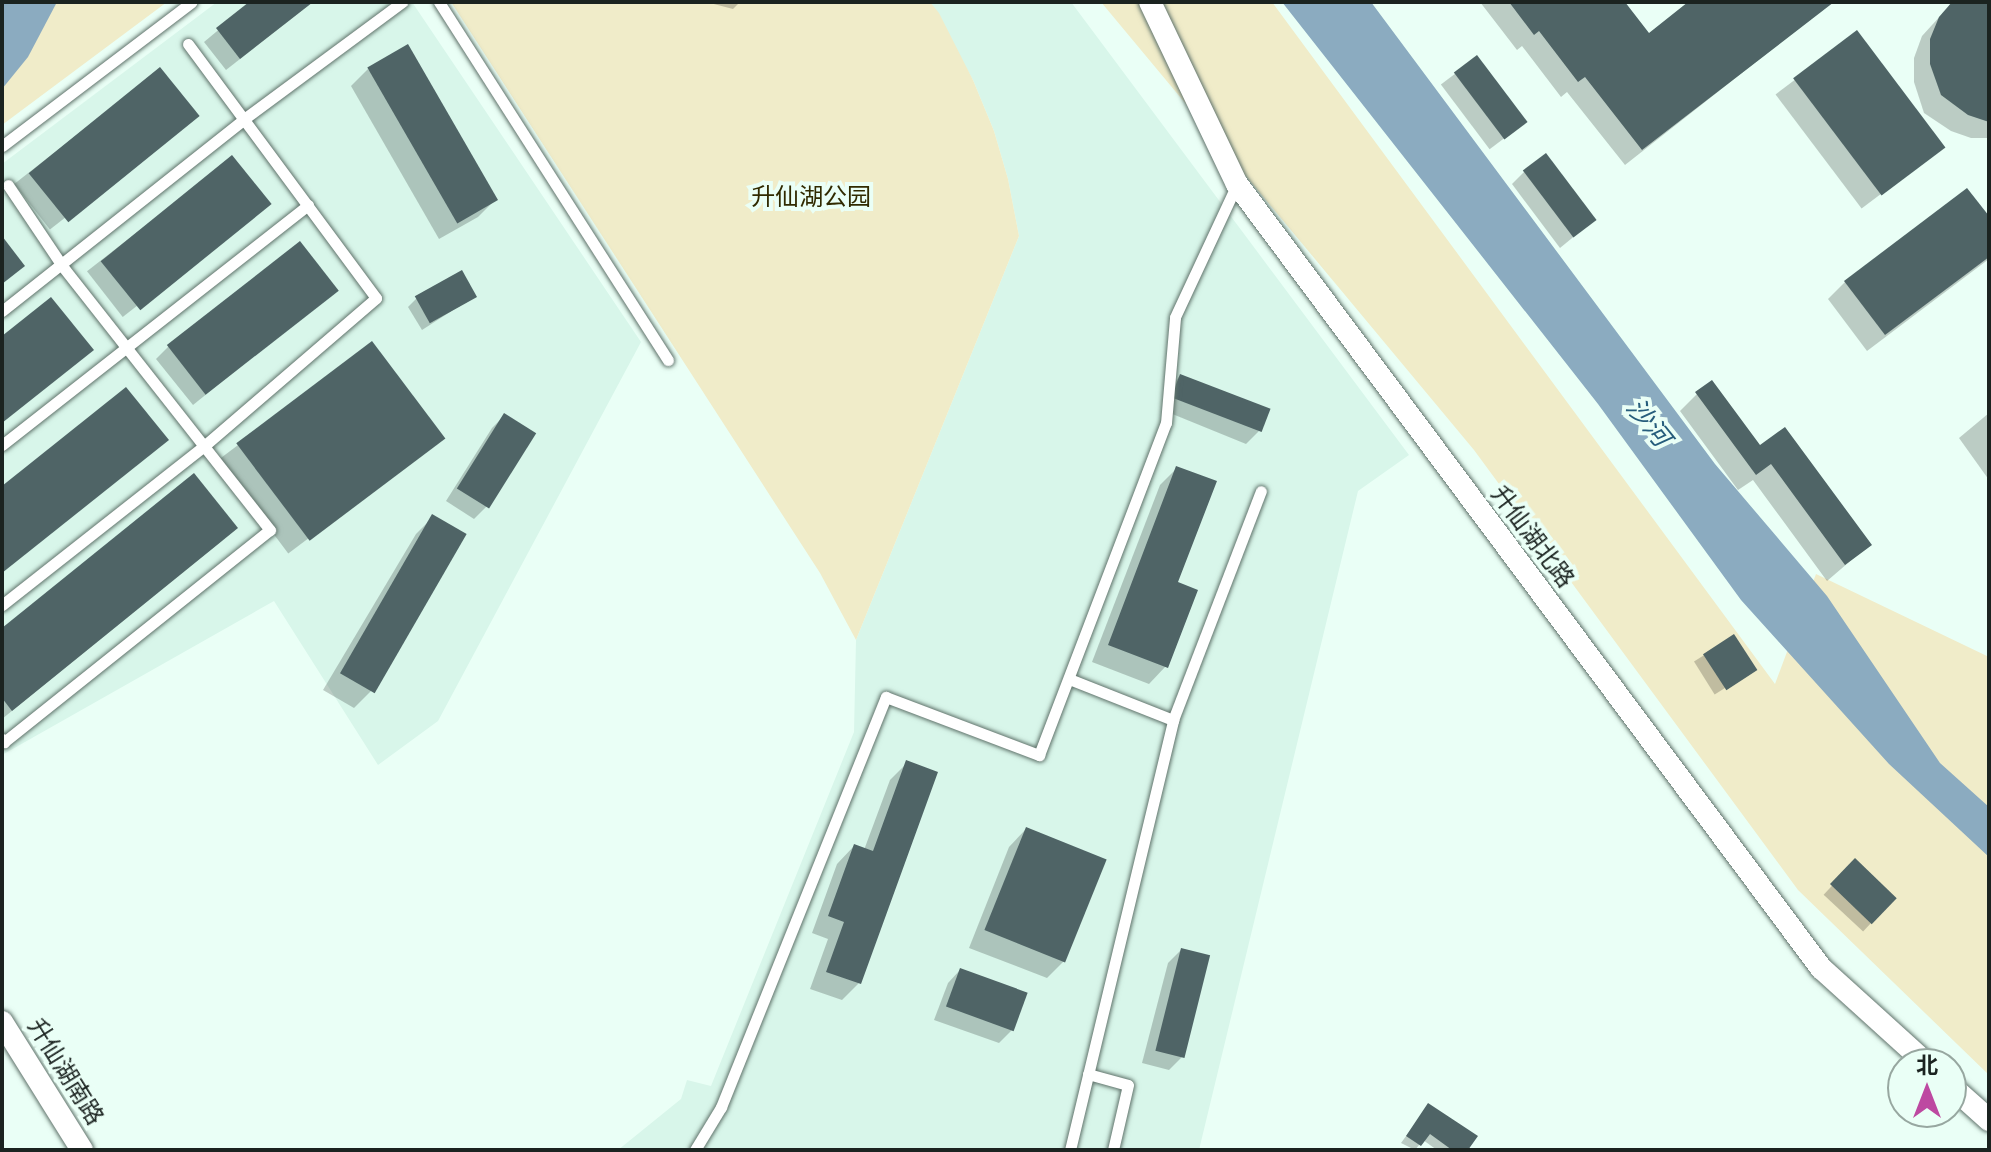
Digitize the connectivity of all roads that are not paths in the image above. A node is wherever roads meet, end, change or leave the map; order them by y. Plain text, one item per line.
1 (192, 2) edge
2 (402, 2) edge
3 (439, 2) edge
4 (1150, 2) edge
5 (188, 44) dead end
6 (244, 119) junction
7 (2, 146) edge
8 (1237, 184) junction
9 (8, 185) dead end
10 (308, 205) junction
11 (61, 264) junction
12 (2, 311) edge
13 (125, 345) junction
14 (668, 360) dead end
15 (2, 445) edge
16 (204, 446) junction
17 (1261, 491) dead end
18 (2, 605) edge
19 (1069, 679) junction
20 (1173, 720) junction
21 (2, 739) edge
22 (2, 1022) edge
23 (1909, 1048) edge
24 (1088, 1074) junction
25 (1967, 1100) edge
26 (1989, 1120) edge
27 (82, 1150) edge
28 (695, 1150) edge
29 (1070, 1150) edge
30 (1113, 1150) edge

1 - 7 lane
2 - 6 lane
3 - 14 lane
4 - 8 street, 升仙湖北路
5 - 6 lane
6 - 10 lane
6 - 11 lane
8 - 19 lane
8 - 23 street, 升仙湖北路
9 - 11 lane
10 - 13 lane
10 - 16 lane
11 - 12 lane
11 - 13 lane
13 - 15 lane
13 - 16 lane
16 - 18 lane
16 - 21 lane
17 - 20 lane
19 - 20 lane
19 - 28 lane
20 - 24 lane
22 - 27 street, 升仙湖南路
24 - 29 lane
24 - 30 lane
25 - 26 street

